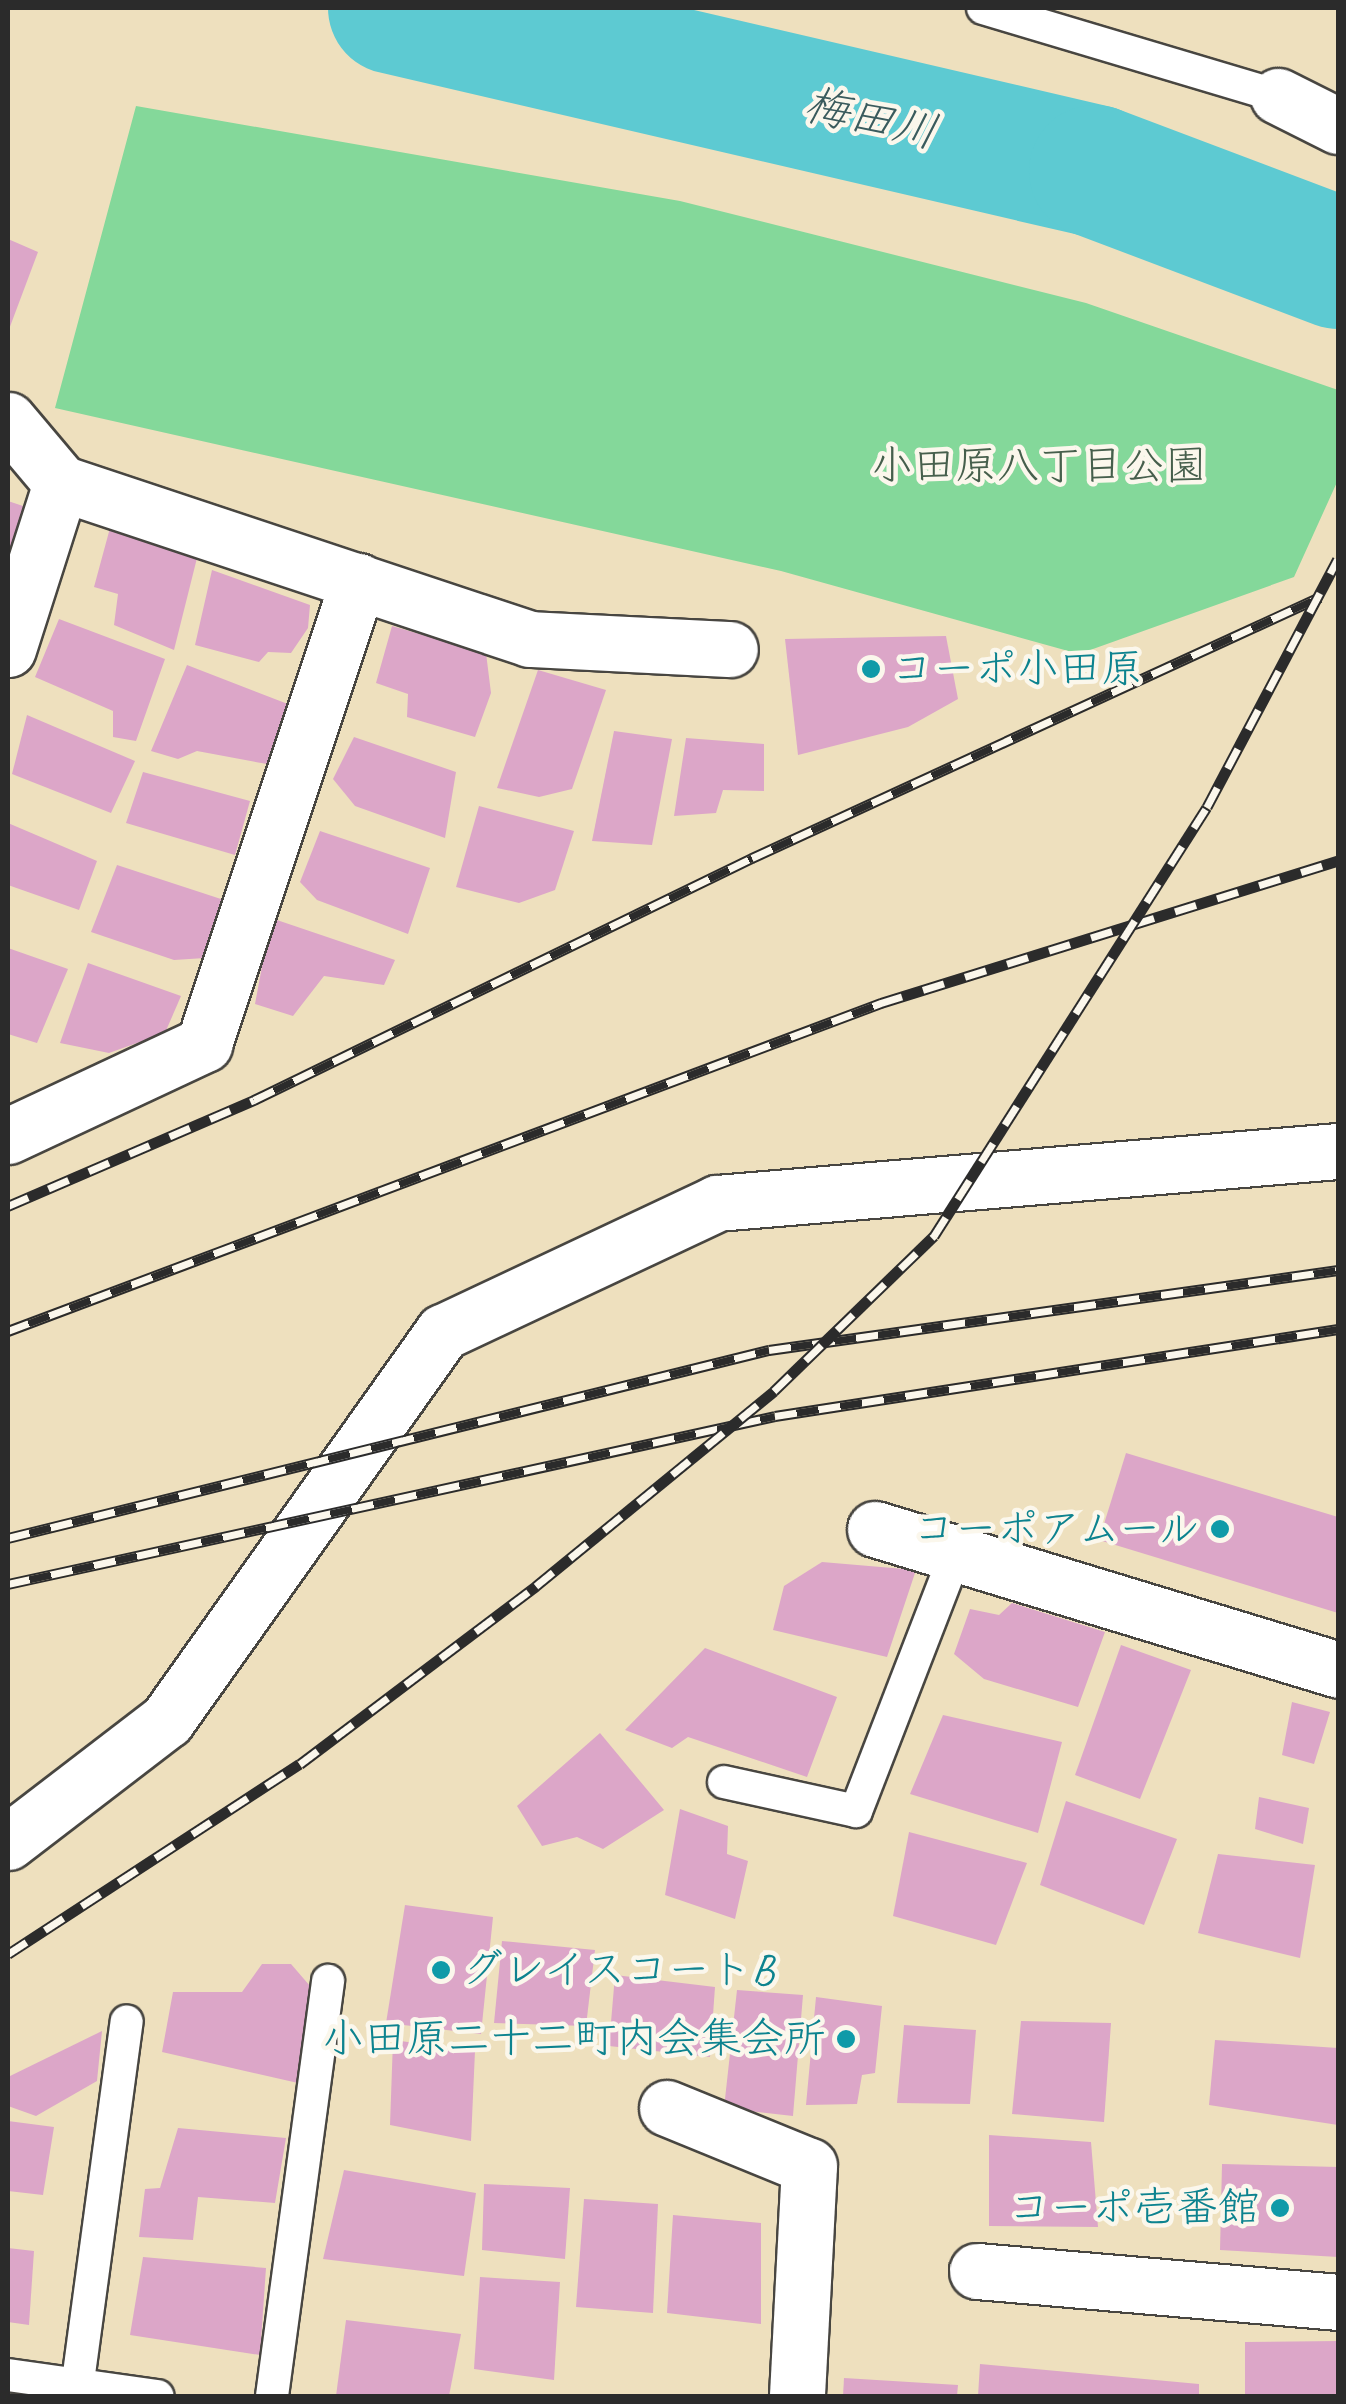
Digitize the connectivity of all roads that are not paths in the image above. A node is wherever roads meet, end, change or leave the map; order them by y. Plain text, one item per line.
1 (983, 8) edge
2 (1278, 96) joint
3 (1338, 126) edge
4 (8, 420) edge
5 (61, 482) junction
6 (358, 581) junction
7 (8, 649) edge
8 (730, 649) dead end
9 (8, 1136) edge
10 (1338, 1151) edge
11 (874, 1529) dead end
12 (955, 1556) junction
13 (1338, 1670) edge
14 (724, 1782) dead end
15 (8, 1842) edge
16 (328, 1981) dead end
17 (127, 2022) dead end
18 (666, 2108) dead end
19 (977, 2271) dead end
20 (1338, 2302) edge
21 (8, 2375) edge
22 (77, 2391) edge
23 (158, 2396) edge
24 (272, 2396) edge
25 (798, 2396) edge

1 - 2 lane
2 - 3 street
4 - 5 street
5 - 6 street
5 - 7 street
6 - 8 street
6 - 9 street
10 - 15 street
11 - 12 street
12 - 13 street
12 - 14 lane
16 - 24 lane
17 - 22 lane
18 - 25 street
19 - 20 street
21 - 22 lane
22 - 23 lane

